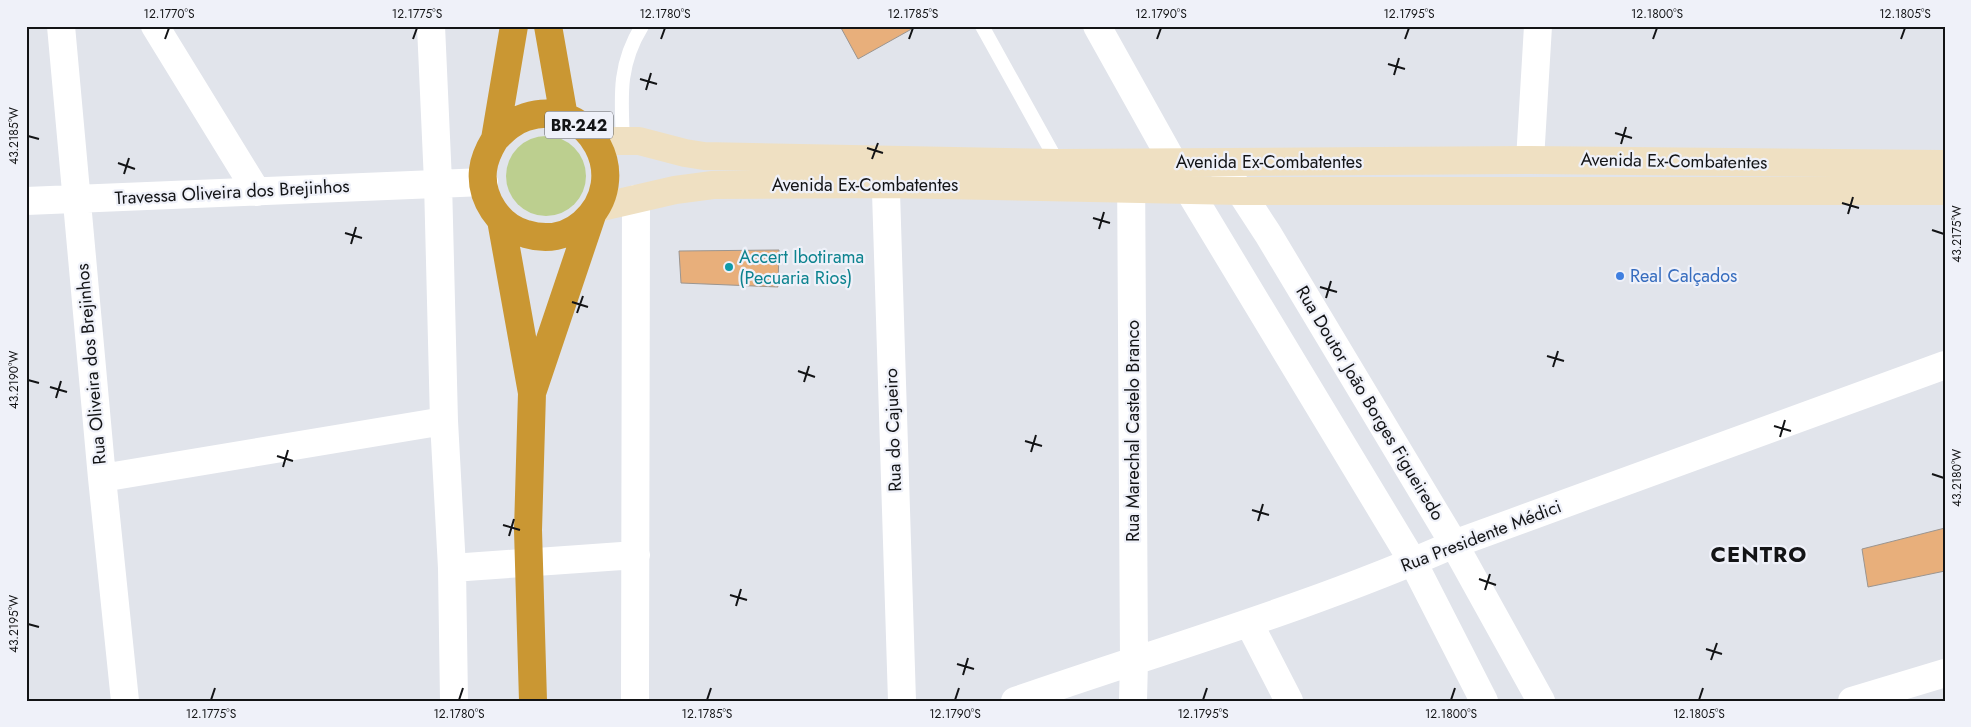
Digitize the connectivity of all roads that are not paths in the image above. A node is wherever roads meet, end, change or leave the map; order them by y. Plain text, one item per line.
1 (61, 26) edge
2 (155, 26) edge
3 (431, 26) edge
4 (514, 26) edge
5 (548, 26) edge
6 (642, 26) edge
7 (982, 26) edge
8 (1097, 26) edge
9 (1538, 26) edge
10 (564, 117) junction
11 (495, 139) junction
12 (623, 140) junction
13 (596, 141) junction
14 (1530, 160) junction
15 (1174, 162) junction
16 (1058, 163) junction
17 (1219, 163) junction
18 (1945, 164) edge
19 (885, 171) junction
20 (1131, 175) junction
21 (438, 182) junction
22 (484, 182) junction
23 (1188, 188) junction
24 (1240, 191) junction
25 (1945, 191) edge
26 (256, 192) junction
27 (76, 199) junction
28 (636, 199) junction
29 (26, 201) edge
30 (595, 211) junction
31 (501, 220) junction
32 (1945, 365) edge
33 (532, 394) junction
34 (444, 421) junction
35 (102, 478) junction
36 (1454, 544) junction
37 (636, 555) junction
38 (1413, 562) junction
39 (530, 563) junction
40 (452, 568) junction
41 (1249, 623) junction
42 (1134, 660) junction
43 (1945, 673) edge
44 (124, 701) edge
45 (454, 701) edge
46 (534, 701) edge
47 (635, 701) edge
48 (902, 701) edge
49 (1015, 701) edge
50 (1133, 701) edge
51 (1289, 701) edge
52 (1484, 701) edge
53 (1541, 701) edge
54 (1852, 701) edge

1 - 27 street, Rua Oliveira dos Brejinhos
2 - 26 street
3 - 21 street
4 - 11 highway, BR-242
5 - 10 highway
6 - 12 lane
7 - 16 lane
8 - 15 street
9 - 14 street
10 - 11 highway, BR-242
10 - 13 highway, BR-242
11 - 22 highway, BR-242
12 - 13 main road, Avenida Ex-Combatentes
12 - 19 main road, Avenida Ex-Combatentes
13 - 30 highway, BR-242
14 - 17 main road, Avenida Ex-Combatentes
14 - 18 main road, Avenida Ex-Combatentes
15 - 17 main road, Avenida Ex-Combatentes
15 - 20 main road, Avenida Ex-Combatentes
15 - 23 street
16 - 19 main road, Avenida Ex-Combatentes
16 - 20 main road, Avenida Ex-Combatentes
17 - 24 street, Rua Doutor João Borges Figueiredo
19 - 20 main road, Avenida Ex-Combatentes
19 - 28 main road, Avenida Ex-Combatentes
19 - 48 street, Rua do Cajueiro
20 - 23 main road, Avenida Ex-Combatentes
20 - 42 street, Rua Marechal Castelo Branco
21 - 22 street, Travessa Oliveira dos Brejinhos
21 - 26 street, Travessa Oliveira dos Brejinhos
21 - 34 street
22 - 31 highway, BR-242
23 - 24 main road, Avenida Ex-Combatentes
23 - 38 street
24 - 25 main road, Avenida Ex-Combatentes
24 - 36 street, Rua Doutor João Borges Figueiredo
26 - 27 street, Travessa Oliveira dos Brejinhos
27 - 29 street, Travessa Oliveira dos Brejinhos
27 - 35 street, Rua Oliveira dos Brejinhos
28 - 30 main road, Avenida Ex-Combatentes
28 - 37 street
30 - 31 highway, BR-242
30 - 33 highway
31 - 33 highway, BR-242
32 - 36 street, Rua Presidente Médici
33 - 39 highway, BR-242
34 - 35 street
34 - 40 street
35 - 44 street, Rua Oliveira dos Brejinhos
36 - 38 street, Rua Presidente Médici
36 - 53 street, Rua Doutor João Borges Figueiredo
37 - 39 street
37 - 47 street
38 - 41 street, Rua Presidente Médici
38 - 52 street
39 - 40 street
39 - 46 highway, BR-242
40 - 45 street
41 - 42 street, Rua Presidente Médici
41 - 51 street
42 - 49 street, Rua Presidente Médici
42 - 50 street, Rua Marechal Castelo Branco
43 - 54 street

